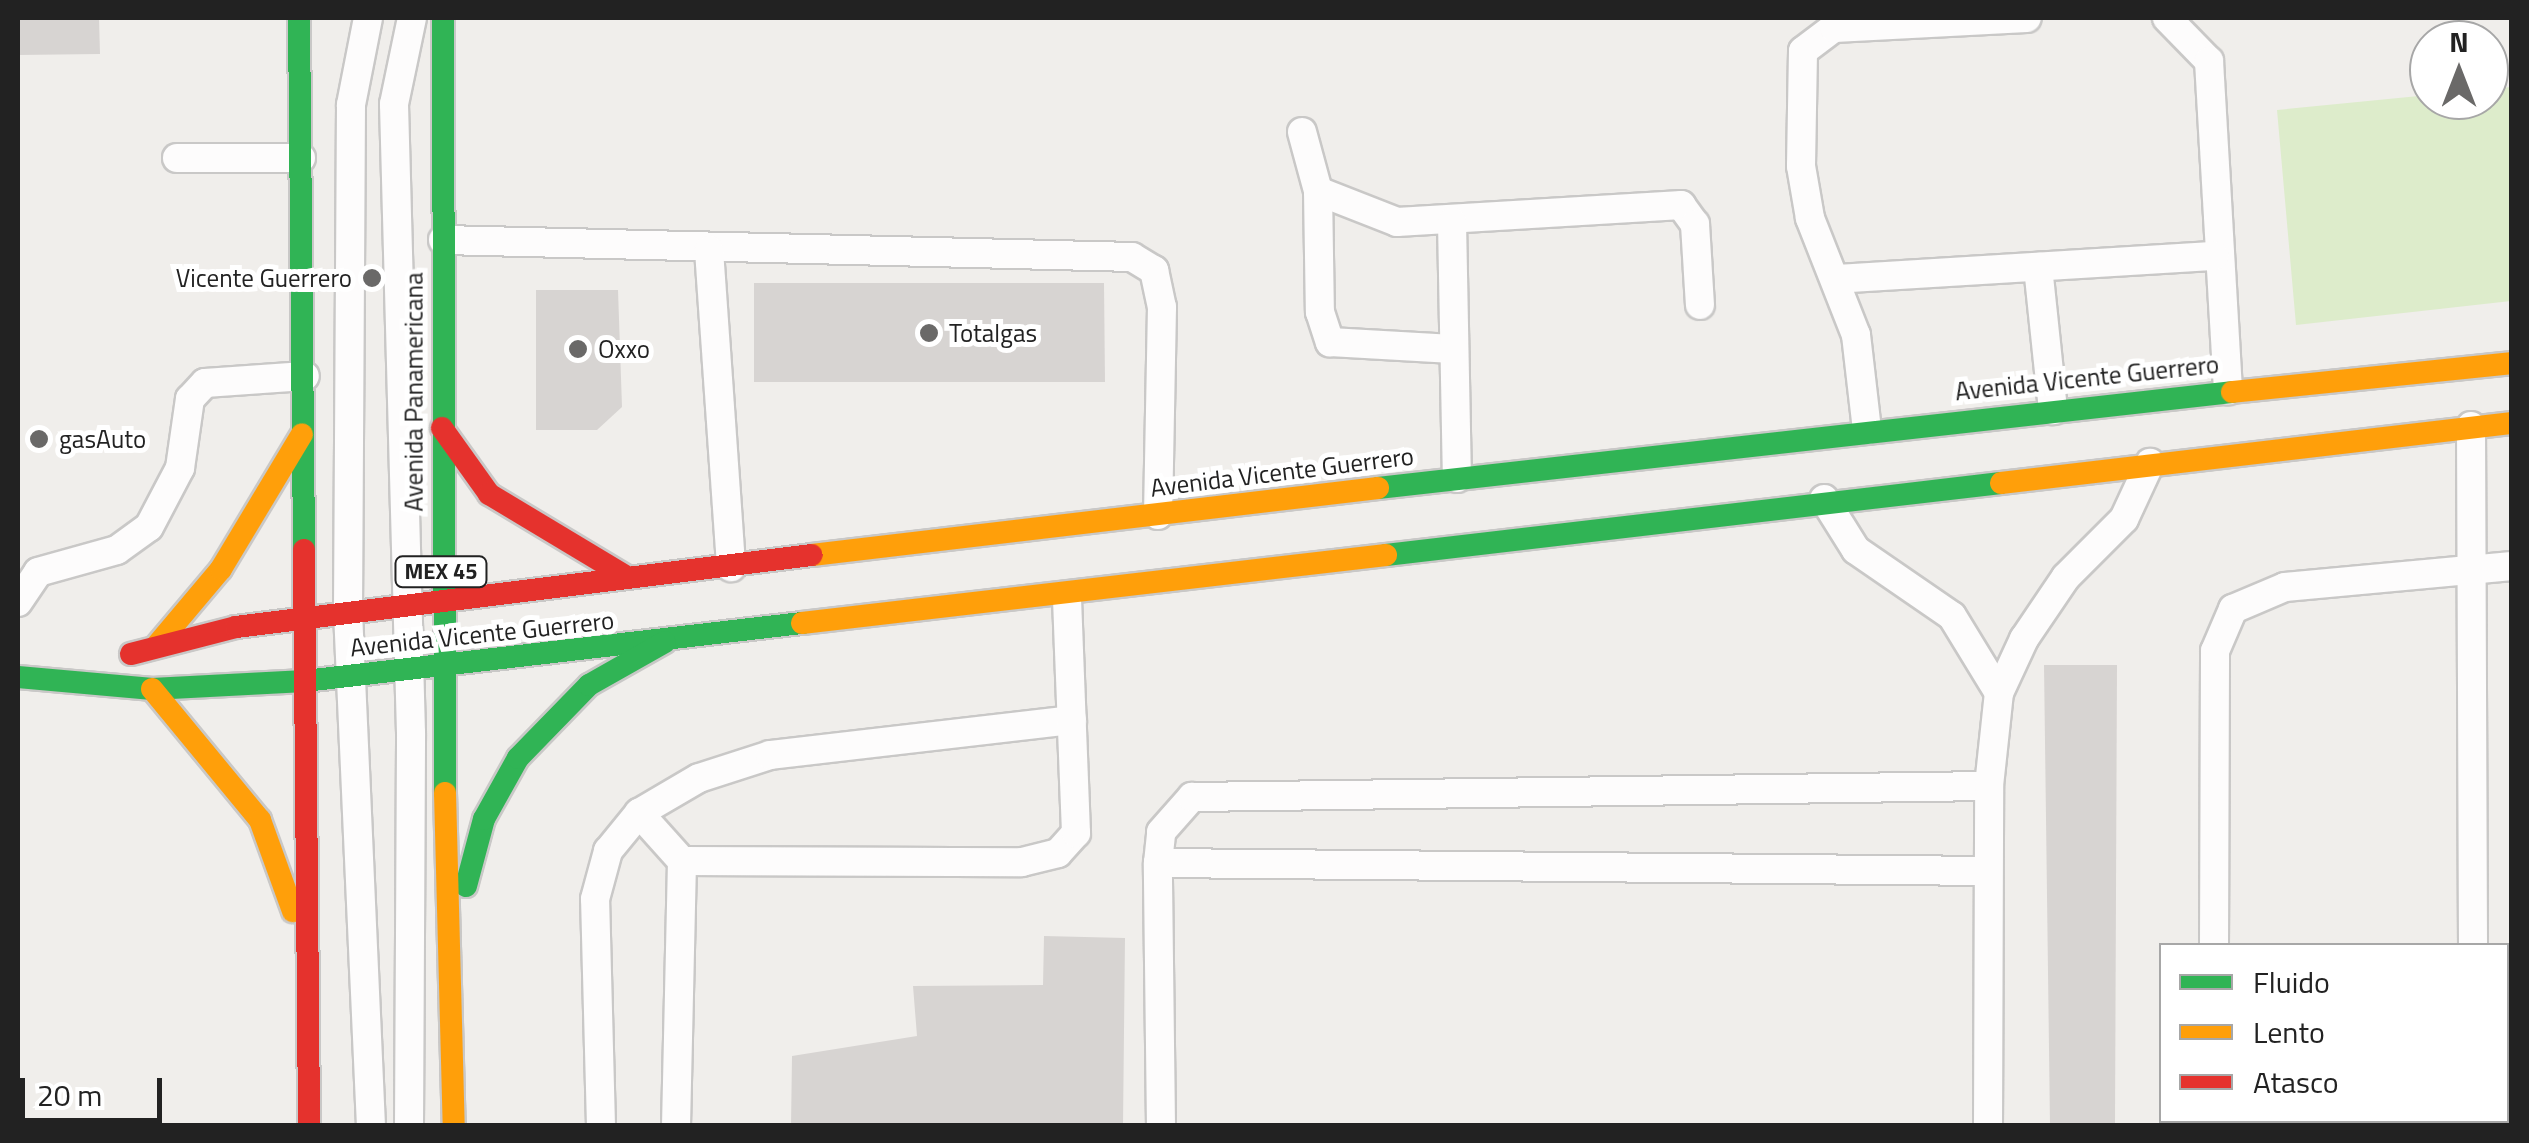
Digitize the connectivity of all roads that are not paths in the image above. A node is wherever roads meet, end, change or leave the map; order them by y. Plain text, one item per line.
1 (299, 18) edge
2 (368, 18) edge
3 (412, 18) edge
4 (443, 18) edge
5 (2027, 18) edge
6 (2166, 18) edge
7 (1302, 132) dead end
8 (177, 158) dead end
9 (301, 158) junction
10 (1318, 191) junction
11 (1452, 222) junction
12 (442, 240) junction
13 (710, 250) junction
14 (2214, 256) junction
15 (2038, 268) junction
16 (1835, 278) junction
17 (1700, 305) dead end
18 (1453, 349) junction
19 (2512, 364) edge
20 (305, 376) junction
21 (2228, 390) junction
22 (2053, 410) junction
23 (2512, 423) edge
24 (2471, 426) junction
25 (306, 427) junction
26 (442, 428) junction
27 (1866, 430) junction
28 (2151, 462) junction
29 (1457, 478) junction
30 (1824, 499) junction
31 (1158, 514) junction
32 (2512, 566) edge
33 (731, 567) junction
34 (2478, 568) junction
35 (626, 577) junction
36 (1067, 596) junction
37 (441, 600) junction
38 (18, 602) edge
39 (403, 605) junction
40 (348, 612) junction
41 (304, 619) junction
42 (665, 642) junction
43 (157, 645) junction
44 (441, 666) junction
45 (409, 670) junction
46 (350, 676) junction
47 (18, 677) edge
48 (66, 677) junction
49 (305, 682) junction
50 (152, 689) junction
51 (1999, 693) junction
52 (1072, 720) junction
53 (1989, 786) junction
54 (639, 813) junction
55 (682, 861) junction
56 (1158, 862) junction
57 (1988, 871) junction
58 (456, 928) junction
59 (2214, 943) edge
60 (2473, 943) edge
61 (306, 945) junction
62 (310, 1126) edge
63 (371, 1126) edge
64 (410, 1126) edge
65 (454, 1126) edge
66 (601, 1126) edge
67 (676, 1126) edge
68 (1161, 1126) edge
69 (1988, 1126) edge

1 - 9 main road
2 - 40 lane
3 - 39 lane
4 - 12 main road, Avenida Panamericana / MEX 45
5 - 16 lane
6 - 14 lane
7 - 10 lane
8 - 9 lane
9 - 20 main road
10 - 11 lane
10 - 18 lane
11 - 17 lane
11 - 18 lane
12 - 13 lane
12 - 26 main road, Avenida Panamericana / MEX 45
13 - 31 lane
13 - 33 lane
14 - 15 lane
14 - 21 lane
15 - 16 lane
15 - 22 lane
16 - 27 lane
18 - 29 lane
19 - 21 main road, Avenida Vicente Guerrero
20 - 25 main road
20 - 38 lane
21 - 22 main road, Avenida Vicente Guerrero
22 - 27 main road, Avenida Vicente Guerrero
23 - 24 main road, Avenida Vicente Guerrero
24 - 28 main road, Avenida Vicente Guerrero
24 - 34 lane
25 - 41 main road
25 - 43 main road
26 - 35 main road
26 - 37 main road, Avenida Panamericana / MEX 45
27 - 29 main road, Avenida Vicente Guerrero
28 - 30 main road, Avenida Vicente Guerrero
28 - 51 lane
29 - 31 main road, Avenida Vicente Guerrero
30 - 36 main road, Avenida Vicente Guerrero
30 - 51 lane
31 - 33 main road, Avenida Vicente Guerrero
32 - 34 lane
33 - 35 main road, Avenida Vicente Guerrero
34 - 59 lane
34 - 60 lane
35 - 37 main road, Avenida Vicente Guerrero
36 - 42 main road, Avenida Vicente Guerrero
36 - 52 lane
37 - 39 main road, Avenida Vicente Guerrero
37 - 44 main road, Avenida Panamericana / MEX 45
39 - 40 main road, Avenida Vicente Guerrero
39 - 45 lane
40 - 41 main road, Avenida Vicente Guerrero
40 - 46 lane
41 - 43 main road, Avenida Vicente Guerrero
41 - 49 main road
42 - 44 main road, Avenida Vicente Guerrero
42 - 58 main road
43 - 48 main road, Avenida Vicente Guerrero
44 - 45 main road, Avenida Vicente Guerrero
44 - 58 main road, Avenida Panamericana / MEX 45
45 - 46 main road, Avenida Vicente Guerrero
45 - 64 lane
46 - 49 main road, Avenida Vicente Guerrero
46 - 63 lane
47 - 48 main road, Avenida Vicente Guerrero
48 - 50 main road, Avenida Vicente Guerrero
49 - 50 main road, Avenida Vicente Guerrero
49 - 61 main road
50 - 61 main road
51 - 53 lane
52 - 54 lane
52 - 55 lane
53 - 56 lane
53 - 57 lane
54 - 55 lane
54 - 66 lane
55 - 67 lane
56 - 57 lane
56 - 68 lane
57 - 69 lane
58 - 65 main road, Avenida Panamericana / MEX 45
61 - 62 main road

